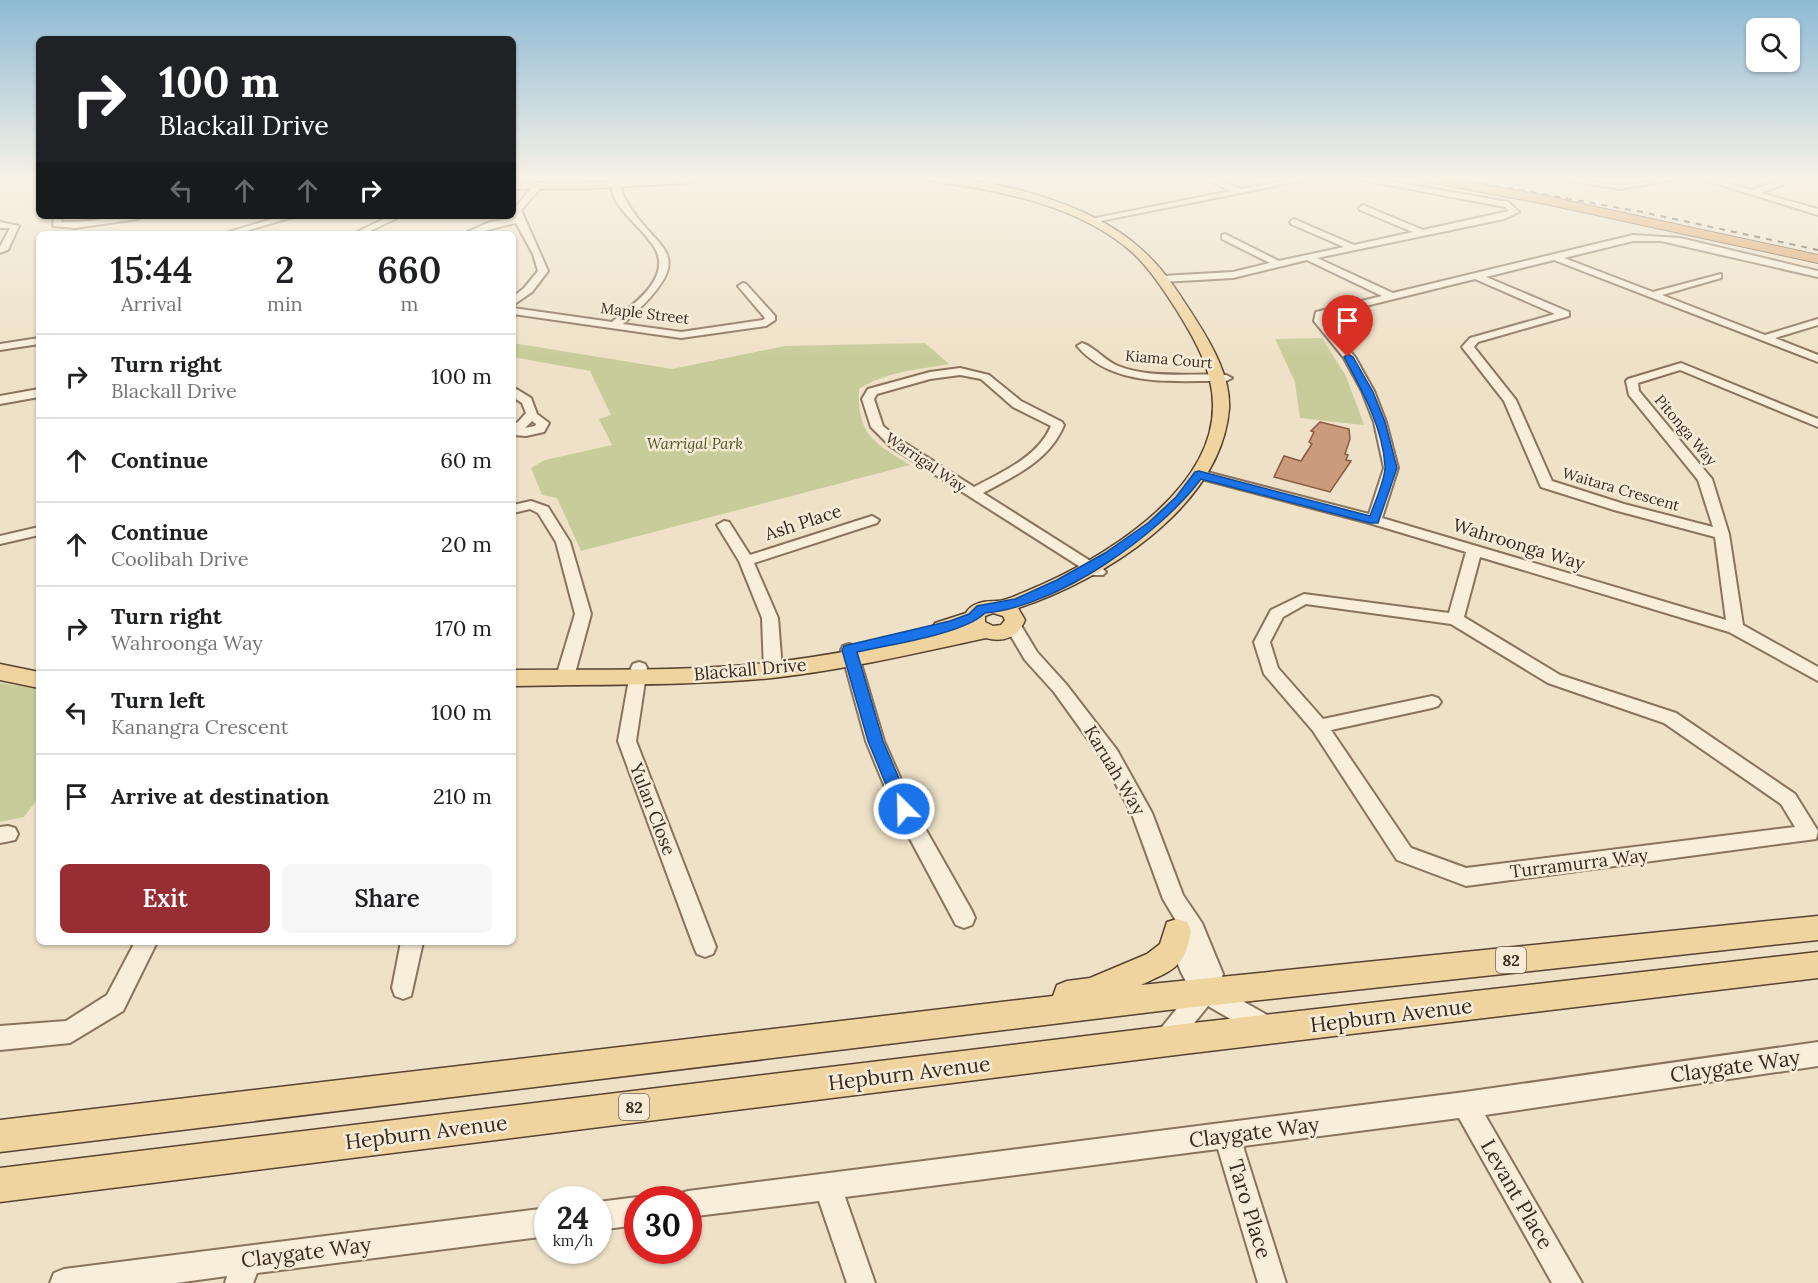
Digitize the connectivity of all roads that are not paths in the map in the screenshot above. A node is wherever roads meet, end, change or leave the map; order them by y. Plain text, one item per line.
1 (10, 237) edge
2 (529, 237) edge
3 (649, 237) edge
4 (1123, 237) edge
5 (1225, 237) dead end
6 (1329, 237) edge
7 (1398, 237) edge
8 (1713, 237) edge
9 (1352, 247) junction
10 (0, 250) edge
11 (1308, 256) junction
12 (1554, 257) junction
13 (1818, 261) edge
14 (1280, 265) junction
15 (1818, 274) edge
16 (1476, 276) junction
17 (1718, 276) dead end
18 (1166, 279) junction
19 (743, 286) dead end
20 (1652, 295) junction
21 (1391, 296) junction
22 (516, 300) edge
23 (516, 311) edge
24 (1818, 322) edge
25 (615, 325) junction
26 (1765, 339) junction
27 (36, 341) edge
28 (1082, 346) dead end
29 (0, 347) edge
30 (1818, 359) edge
31 (1221, 378) junction
32 (36, 394) edge
33 (516, 394) edge
34 (0, 400) edge
35 (1818, 423) edge
36 (516, 430) edge
37 (1204, 476) junction
38 (973, 493) junction
39 (516, 508) edge
40 (872, 520) dead end
41 (1374, 520) junction
42 (724, 525) dead end
43 (36, 532) edge
44 (1722, 534) junction
45 (0, 540) edge
46 (1474, 551) junction
47 (746, 561) junction
48 (1094, 570) junction
49 (1455, 619) junction
50 (997, 623) junction
51 (1735, 628) junction
52 (850, 654) junction
53 (0, 661) edge
54 (773, 665) junction
55 (516, 669) edge
56 (0, 672) edge
57 (566, 672) junction
58 (638, 673) junction
59 (36, 675) edge
60 (1818, 675) edge
61 (36, 676) edge
62 (516, 678) edge
63 (1432, 702) dead end
64 (1319, 726) junction
65 (1174, 899) junction
66 (964, 918) dead end
67 (1818, 928) edge
68 (1177, 931) junction
69 (144, 945) edge
70 (411, 945) edge
71 (705, 947) dead end
72 (1818, 965) edge
73 (403, 988) dead end
74 (1205, 992) junction
75 (953, 1022) junction
76 (1269, 1029) junction
77 (0, 1038) edge
78 (1164, 1042) junction
79 (1818, 1054) edge
80 (1466, 1105) junction
81 (0, 1136) edge
82 (1227, 1136) junction
83 (0, 1185) edge
84 (828, 1187) junction
85 (702, 1202) edge
86 (534, 1224) edge
87 (244, 1271) edge
88 (64, 1283) edge
89 (861, 1283) edge
90 (1272, 1283) edge
91 (1568, 1283) edge

1 - 10 street
2 - 22 street
3 - 25 street
4 - 18 main road
5 - 14 street
6 - 9 street
7 - 9 street
8 - 13 highway
9 - 11 street
11 - 14 street
11 - 21 street
12 - 15 street
12 - 16 street
12 - 20 street
14 - 18 street
16 - 21 street
16 - 44 street, Waitara Crescent
17 - 20 street
18 - 31 main road
19 - 25 street, Maple Street
20 - 26 street
21 - 41 street
23 - 25 street, Maple Street
24 - 26 street
26 - 30 street
27 - 29 street
28 - 31 street, Kiama Court
31 - 37 main road
32 - 34 street
33 - 36 street
35 - 44 street, Pitonga Way
37 - 41 street, Wahroonga Way
37 - 48 main road
38 - 38 street, Warrigal Way
38 - 48 street, Warrigal Way
39 - 57 street
40 - 47 street, Ash Place
41 - 46 street, Wahroonga Way
42 - 47 street
43 - 45 street
44 - 51 street, Pitonga Way
46 - 49 street
46 - 51 street, Wahroonga Way
47 - 54 street
48 - 50 main road
49 - 64 street, Turramurra Way
49 - 64 street, Turramurra Way
50 - 52 main road, Blackall Drive
50 - 65 street, Karuah Way
51 - 60 street, Wahroonga Way
52 - 54 main road, Blackall Drive
52 - 66 street
53 - 59 main road
54 - 58 main road, Blackall Drive
55 - 57 main road, Blackall Drive
56 - 61 main road
57 - 58 main road, Blackall Drive
57 - 62 main road, Blackall Drive
58 - 71 street, Yulan Close
63 - 64 street
65 - 68 street, Karuah Way
65 - 74 street, Karuah Way
67 - 74 main road, 82
68 - 74 street, Karuah Way
68 - 75 main road
69 - 77 street
70 - 73 street
72 - 76 main road, Hepburn Avenue / 82
74 - 75 main road, 82
74 - 76 street, Karuah Way
74 - 78 street
75 - 81 main road, 82
76 - 78 main road, Hepburn Avenue / 82
78 - 83 main road, Hepburn Avenue / 82
79 - 80 street, Claygate Way
80 - 82 street, Claygate Way
80 - 91 street, Levant Place
82 - 84 street, Claygate Way
82 - 90 street, Taro Place
84 - 85 street, Claygate Way
84 - 89 street
86 - 87 street, Claygate Way
87 - 88 street, Claygate Way

